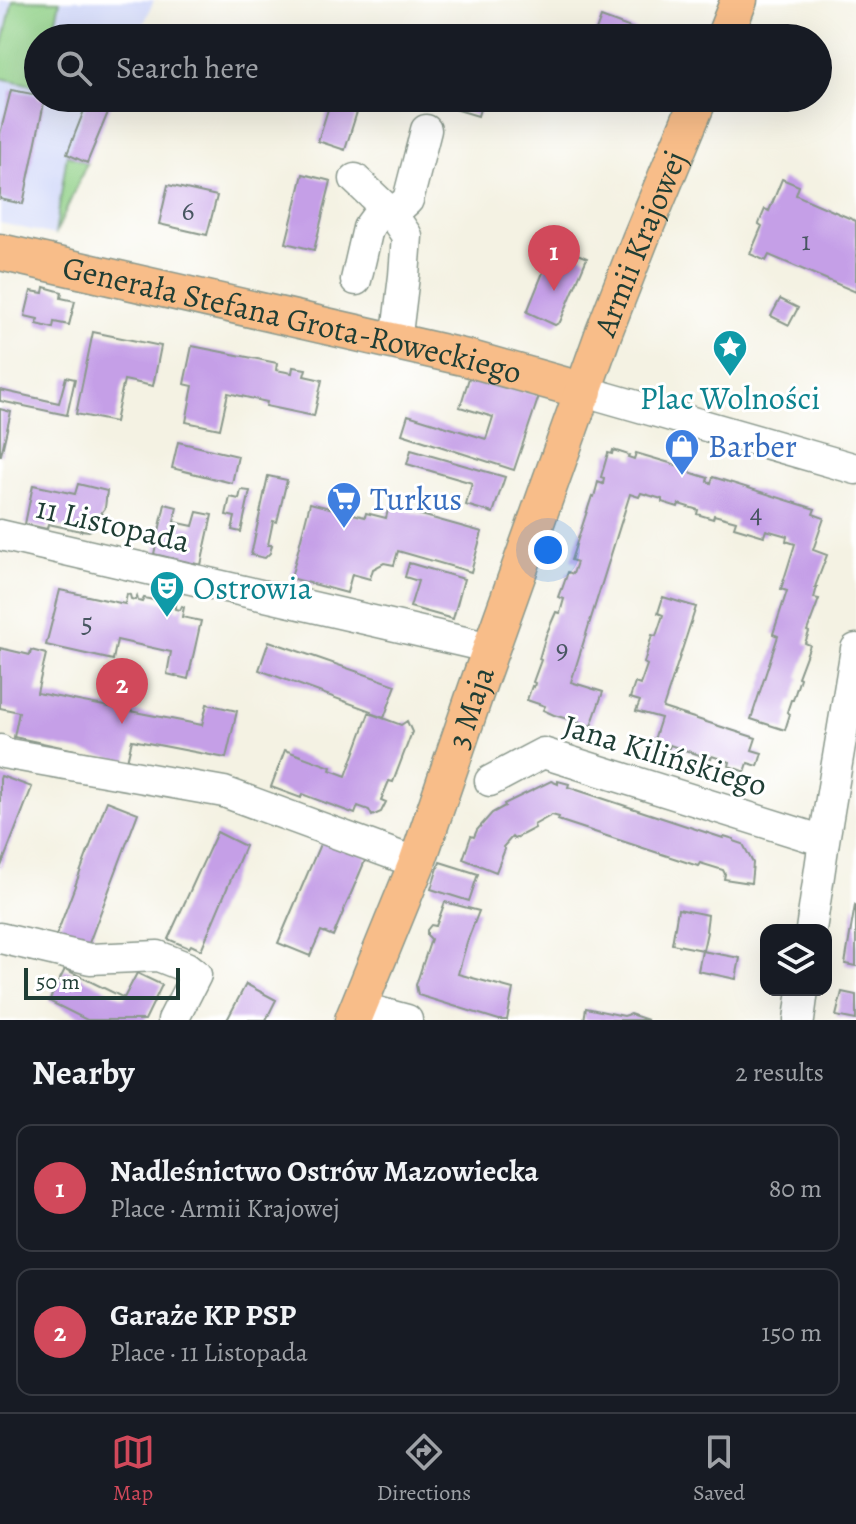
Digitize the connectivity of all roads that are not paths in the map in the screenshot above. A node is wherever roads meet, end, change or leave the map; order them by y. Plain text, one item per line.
1 (739, 0) edge
2 (730, 24) edge
3 (693, 112) edge
4 (426, 130) dead end
5 (355, 179) dead end
6 (388, 210) junction
7 (0, 252) edge
8 (356, 280) dead end
9 (396, 342) junction
10 (584, 391) junction
11 (856, 469) edge
12 (0, 535) edge
13 (491, 648) junction
14 (856, 649) edge
15 (0, 750) edge
16 (490, 781) dead end
17 (824, 841) junction
18 (417, 863) junction
19 (812, 924) edge
20 (0, 938) edge
21 (802, 996) edge
22 (356, 1014) edge
23 (173, 1020) edge
24 (407, 1020) edge
25 (799, 1020) edge

1 - 2 main road
3 - 10 main road, Armii Krajowej
4 - 6 street
5 - 6 street
6 - 8 street
6 - 9 street
7 - 9 main road, Generała Stefana Grota-Roweckiego
9 - 10 main road, Generała Stefana Grota-Roweckiego
10 - 11 street
10 - 13 main road, 3 Maja
12 - 13 street, 11 Listopada
13 - 18 main road, 3 Maja
14 - 17 street
15 - 18 street
16 - 17 street, Jana Kilińskiego
17 - 19 street
18 - 22 main road, 3 Maja
20 - 23 street
21 - 25 street
22 - 24 street

